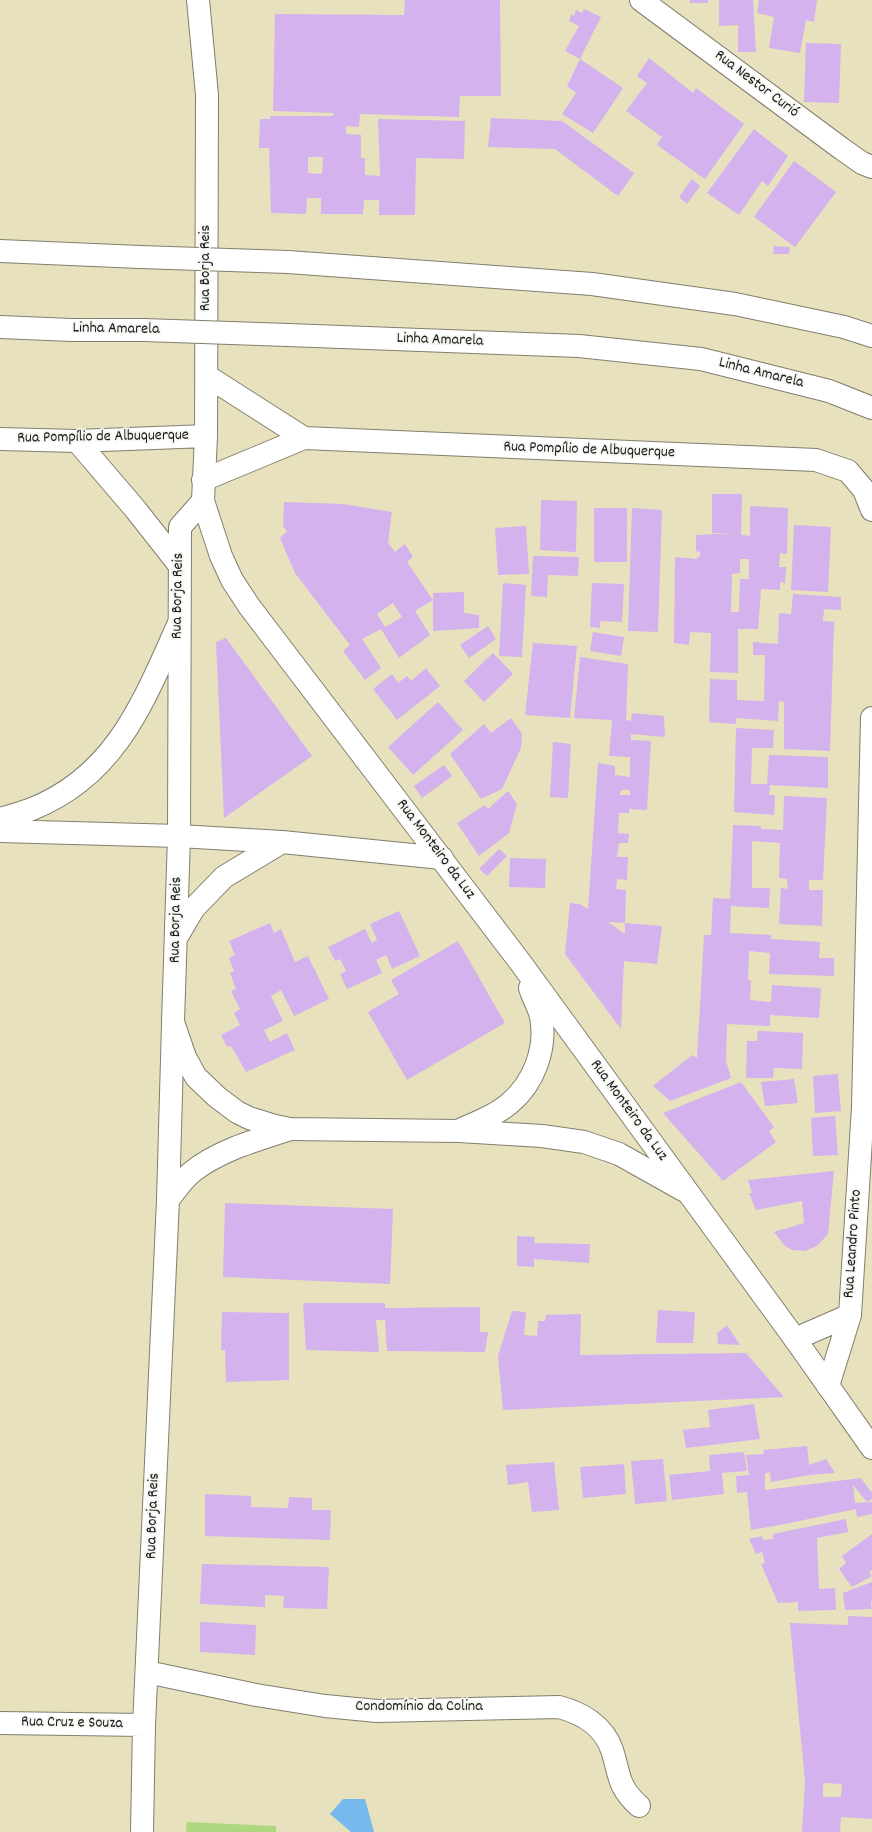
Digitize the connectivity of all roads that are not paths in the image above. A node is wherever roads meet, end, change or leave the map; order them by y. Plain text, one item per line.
1 (198, 0) edge
2 (641, 0) edge
3 (872, 167) edge
4 (0, 252) edge
5 (0, 327) edge
6 (72, 330) junction
7 (872, 336) edge
8 (0, 341) edge
9 (207, 376) junction
10 (872, 408) edge
11 (206, 436) junction
12 (304, 438) junction
13 (0, 439) edge
14 (77, 441) junction
15 (203, 480) junction
16 (203, 501) junction
17 (872, 510) edge
18 (180, 566) junction
19 (179, 623) junction
20 (872, 718) edge
21 (0, 819) edge
22 (0, 831) edge
23 (179, 836) junction
24 (282, 842) junction
25 (442, 858) junction
26 (177, 936) junction
27 (520, 962) junction
28 (174, 1022) junction
29 (868, 1107) edge
30 (290, 1129) junction
31 (459, 1131) junction
32 (685, 1191) junction
33 (168, 1200) junction
34 (850, 1314) junction
35 (795, 1339) junction
36 (828, 1386) junction
37 (872, 1448) edge
38 (147, 1672) junction
39 (0, 1723) edge
40 (144, 1725) junction
41 (639, 1806) dead end
42 (142, 1832) edge

1 - 9 main road, Rua Borja Reis
2 - 3 main road, Rua Nestor Curió
4 - 7 main road, bridge
5 - 6 main road, Linha Amarela
6 - 8 main road
6 - 10 main road, Linha Amarela, bridge
9 - 11 main road, Rua Borja Reis
9 - 12 main road
11 - 14 main road, Rua Pompílio de Albuquerque
11 - 15 main road, Rua Borja Reis
12 - 15 main road, Rua Pompílio de Albuquerque
12 - 17 main road, Rua Pompílio de Albuquerque
13 - 14 main road, Rua Pompílio de Albuquerque
14 - 18 main road
15 - 16 main road, Rua Borja Reis
16 - 18 main road, Rua Borja Reis
16 - 25 main road, Rua Monteiro da Luz
18 - 19 main road, Rua Borja Reis
19 - 21 main road
19 - 23 main road, Rua Borja Reis
20 - 29 main road, Rua Leandro Pinto
22 - 23 main road
23 - 24 main road
23 - 26 main road, Rua Borja Reis
24 - 25 main road
24 - 26 main road
25 - 27 main road, Rua Monteiro da Luz
26 - 28 main road, Rua Borja Reis
27 - 31 main road
27 - 32 main road, Rua Monteiro da Luz
28 - 30 main road, Rua Monteiro da Luz
28 - 33 main road, Rua Borja Reis
29 - 34 main road, Rua Leandro Pinto
30 - 31 main road, Rua Monteiro da Luz
30 - 33 main road
31 - 32 main road, Rua Monteiro da Luz
32 - 35 main road, Rua Monteiro da Luz
33 - 38 main road, Rua Borja Reis
34 - 35 main road, Rua Leandro Pinto
34 - 36 main road, Rua Leandro Pinto
35 - 36 main road, Rua Monteiro da Luz
36 - 37 main road, Rua Monteiro da Luz
38 - 40 main road, Rua Borja Reis
38 - 41 main road, Condomínio da Colina
39 - 40 main road, Rua Cruz e Souza
40 - 42 main road, Rua Borja Reis

